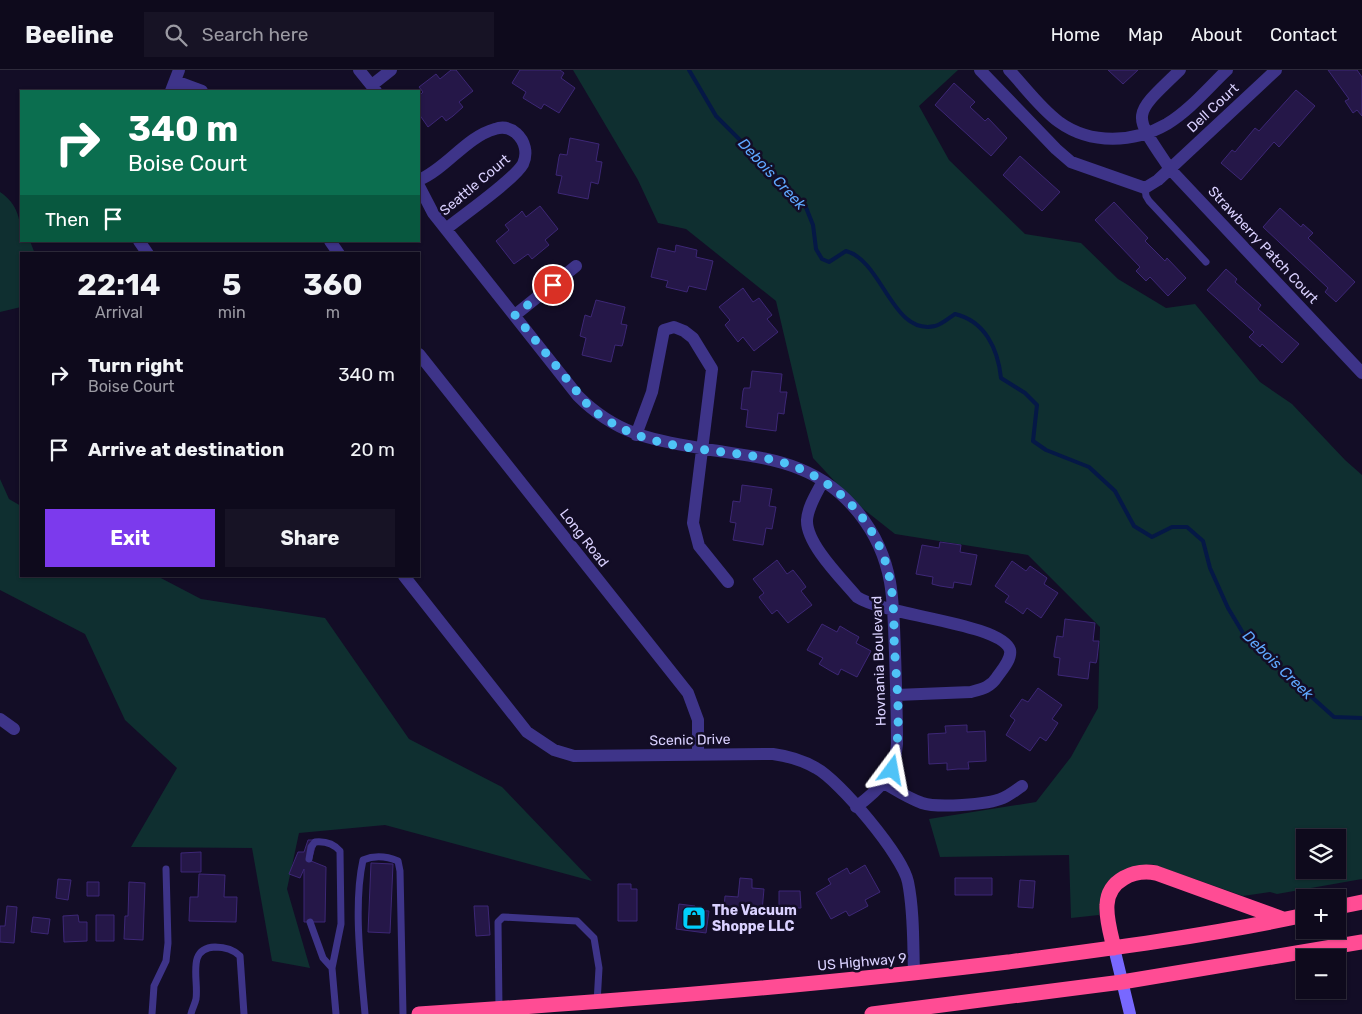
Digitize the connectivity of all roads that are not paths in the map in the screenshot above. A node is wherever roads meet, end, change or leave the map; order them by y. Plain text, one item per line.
1 (359, 70) edge
2 (391, 70) edge
3 (980, 70) edge
4 (1180, 70) edge
5 (1227, 70) edge
6 (1276, 70) edge
7 (1016, 72) edge
8 (175, 81) edge
9 (374, 88) edge
10 (199, 90) edge
11 (1147, 134) junction
12 (1170, 169) junction
13 (420, 180) edge
14 (420, 188) edge
15 (1145, 188) junction
16 (446, 228) junction
17 (331, 242) edge
18 (338, 252) edge
19 (1206, 262) dead end
20 (576, 266) dead end
21 (515, 315) junction
22 (420, 355) edge
23 (1362, 373) edge
24 (636, 435) junction
25 (703, 449) junction
26 (823, 481) junction
27 (405, 577) edge
28 (728, 582) dead end
29 (893, 612) junction
30 (896, 695) junction
31 (0, 719) edge
32 (14, 729) dead end
33 (698, 753) junction
34 (884, 782) junction
35 (1022, 786) dead end
36 (856, 806) junction
37 (309, 858) dead end
38 (166, 868) dead end
39 (1362, 902) edge
40 (1346, 905) edge
41 (1296, 916) edge
42 (1284, 919) junction
43 (310, 922) dead end
44 (1362, 942) edge
45 (1114, 948) junction
46 (332, 968) junction
47 (914, 974) junction
48 (1122, 982) junction
49 (597, 1003) junction
50 (934, 1006) junction
51 (499, 1009) junction
52 (152, 1014) edge
53 (191, 1014) edge
54 (244, 1014) edge
55 (336, 1014) edge
56 (365, 1014) edge
57 (403, 1014) edge
58 (419, 1014) edge
59 (872, 1014) edge
60 (959, 1014) edge
61 (1130, 1014) edge

1 - 9 street
2 - 9 street
3 - 15 street
4 - 11 street
5 - 11 street
6 - 12 street, Dell Court
7 - 11 street
8 - 10 street
11 - 12 street, Strawberry Patch Court
12 - 15 street, Dell Court
12 - 23 street, Strawberry Patch Court
13 - 16 street, Seattle Court
14 - 16 street, Hovnania Boulevard
15 - 19 lane
16 - 21 street, Hovnania Boulevard
17 - 18 street
20 - 21 street
21 - 24 street, Hovnania Boulevard
22 - 33 street, Long Road
24 - 25 street, Hovnania Boulevard
24 - 25 street
25 - 26 street, Hovnania Boulevard
25 - 28 street
26 - 29 street, Hovnania Boulevard
26 - 29 street
27 - 33 street, Scenic Drive
29 - 30 street, Hovnania Boulevard
29 - 30 street
30 - 34 street, Hovnania Boulevard
31 - 32 street
33 - 36 street, Scenic Drive
34 - 35 street
34 - 36 street, Hovnania Boulevard
36 - 47 street, Scenic Drive
37 - 46 lane
38 - 52 lane
39 - 40 highway
41 - 42 highway, US Highway 9
42 - 45 highway, US Highway 9
42 - 45 highway
43 - 46 lane
44 - 48 highway
45 - 47 highway, US Highway 9
45 - 48 main road
46 - 55 lane
47 - 49 highway, US Highway 9
48 - 50 highway
48 - 61 main road
49 - 51 highway, US Highway 9
49 - 51 lane
50 - 59 highway
50 - 60 highway
51 - 58 highway, US Highway 9
53 - 54 lane
56 - 57 lane

